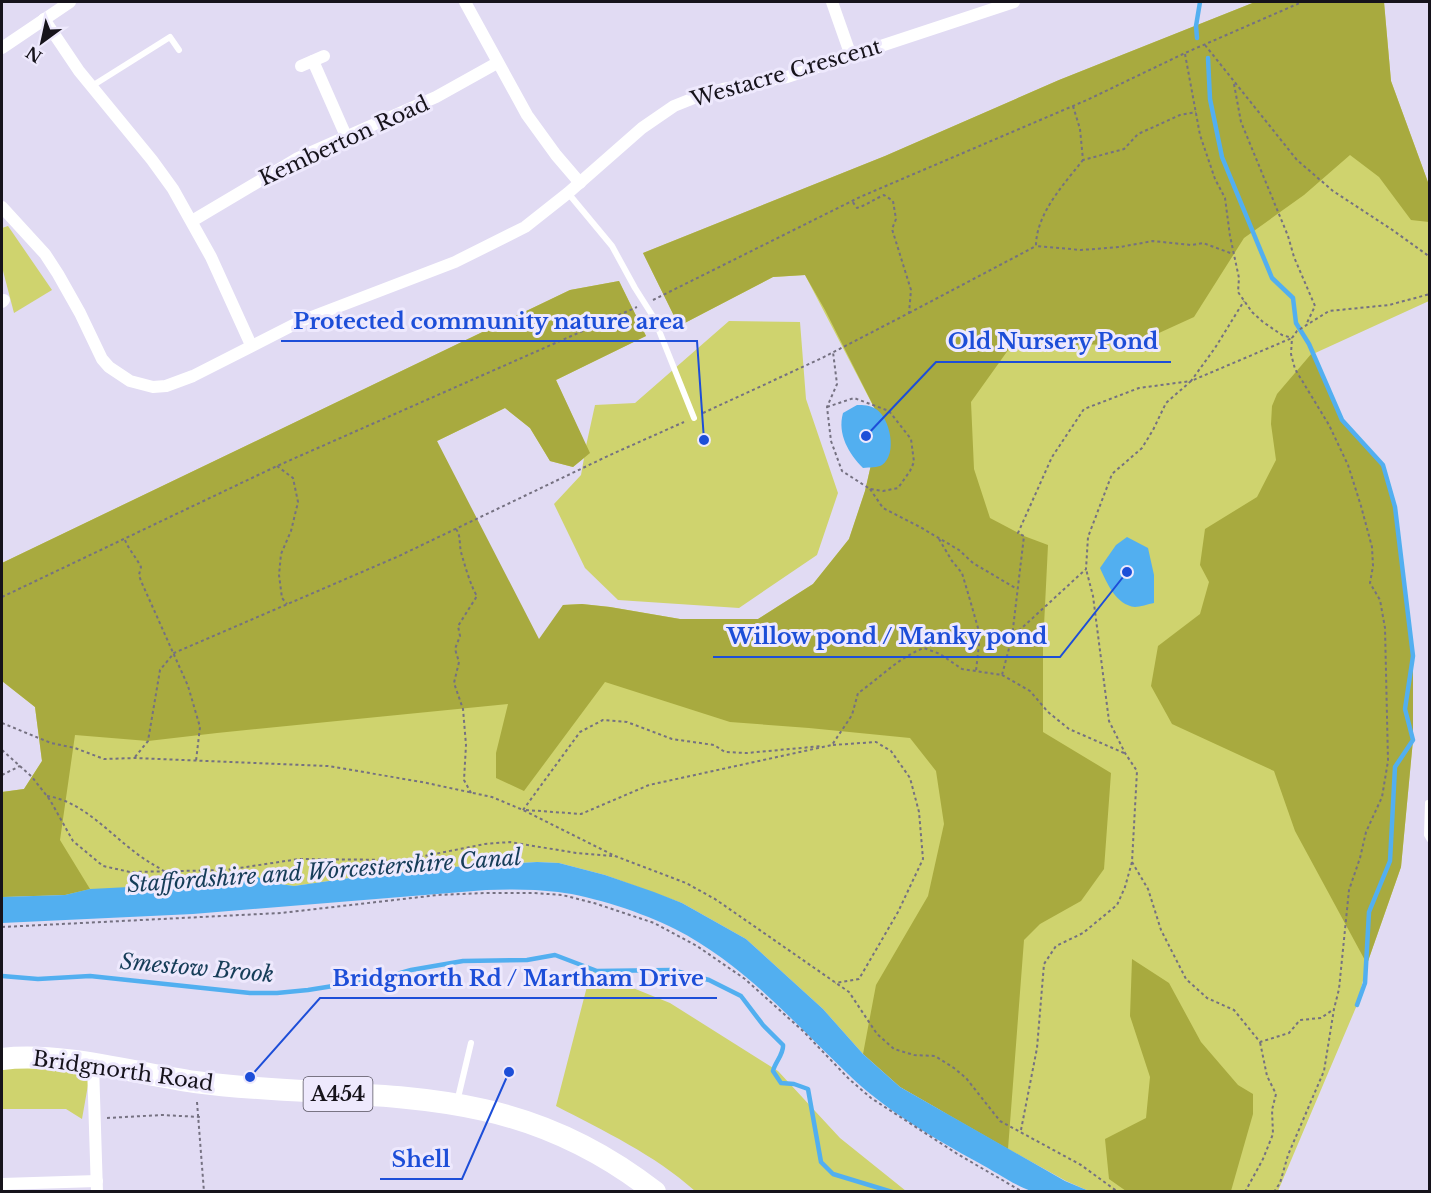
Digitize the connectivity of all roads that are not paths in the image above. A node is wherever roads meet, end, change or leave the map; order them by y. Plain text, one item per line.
1 (70, 2) edge
2 (465, 2) edge
3 (832, 2) edge
4 (1014, 2) edge
5 (44, 19) junction
6 (2, 48) edge
7 (179, 50) dead end
8 (851, 56) junction
9 (313, 61) dead end
10 (497, 63) junction
11 (91, 87) junction
12 (346, 136) junction
13 (580, 183) junction
14 (568, 193) junction
15 (2, 207) edge
16 (192, 221) junction
17 (251, 345) junction
18 (694, 418) road end
19 (1428, 803) dead end
20 (1430, 840) edge
21 (471, 1043) dead end
22 (2, 1059) edge
23 (93, 1065) junction
24 (456, 1105) junction
25 (2, 1184) edge
26 (97, 1186) edge
27 (655, 1191) edge

1 - 5 street
2 - 10 street
3 - 8 street
4 - 8 street, Westacre Crescent
5 - 6 street
5 - 11 street
7 - 11 lane
8 - 13 street, Westacre Crescent
9 - 12 street
10 - 12 street, Kemberton Road
10 - 13 street
11 - 16 street
12 - 16 street, Kemberton Road
13 - 14 street, Westacre Crescent
14 - 17 street, Westacre Crescent
14 - 18 lane
15 - 17 street, Westacre Crescent
16 - 17 street
19 - 20 lane
21 - 24 lane
22 - 23 highway, Bridgnorth Road / A454
23 - 24 highway, Bridgnorth Road / A454
23 - 26 street
24 - 27 highway, Bridgnorth Road / A454
25 - 26 street

